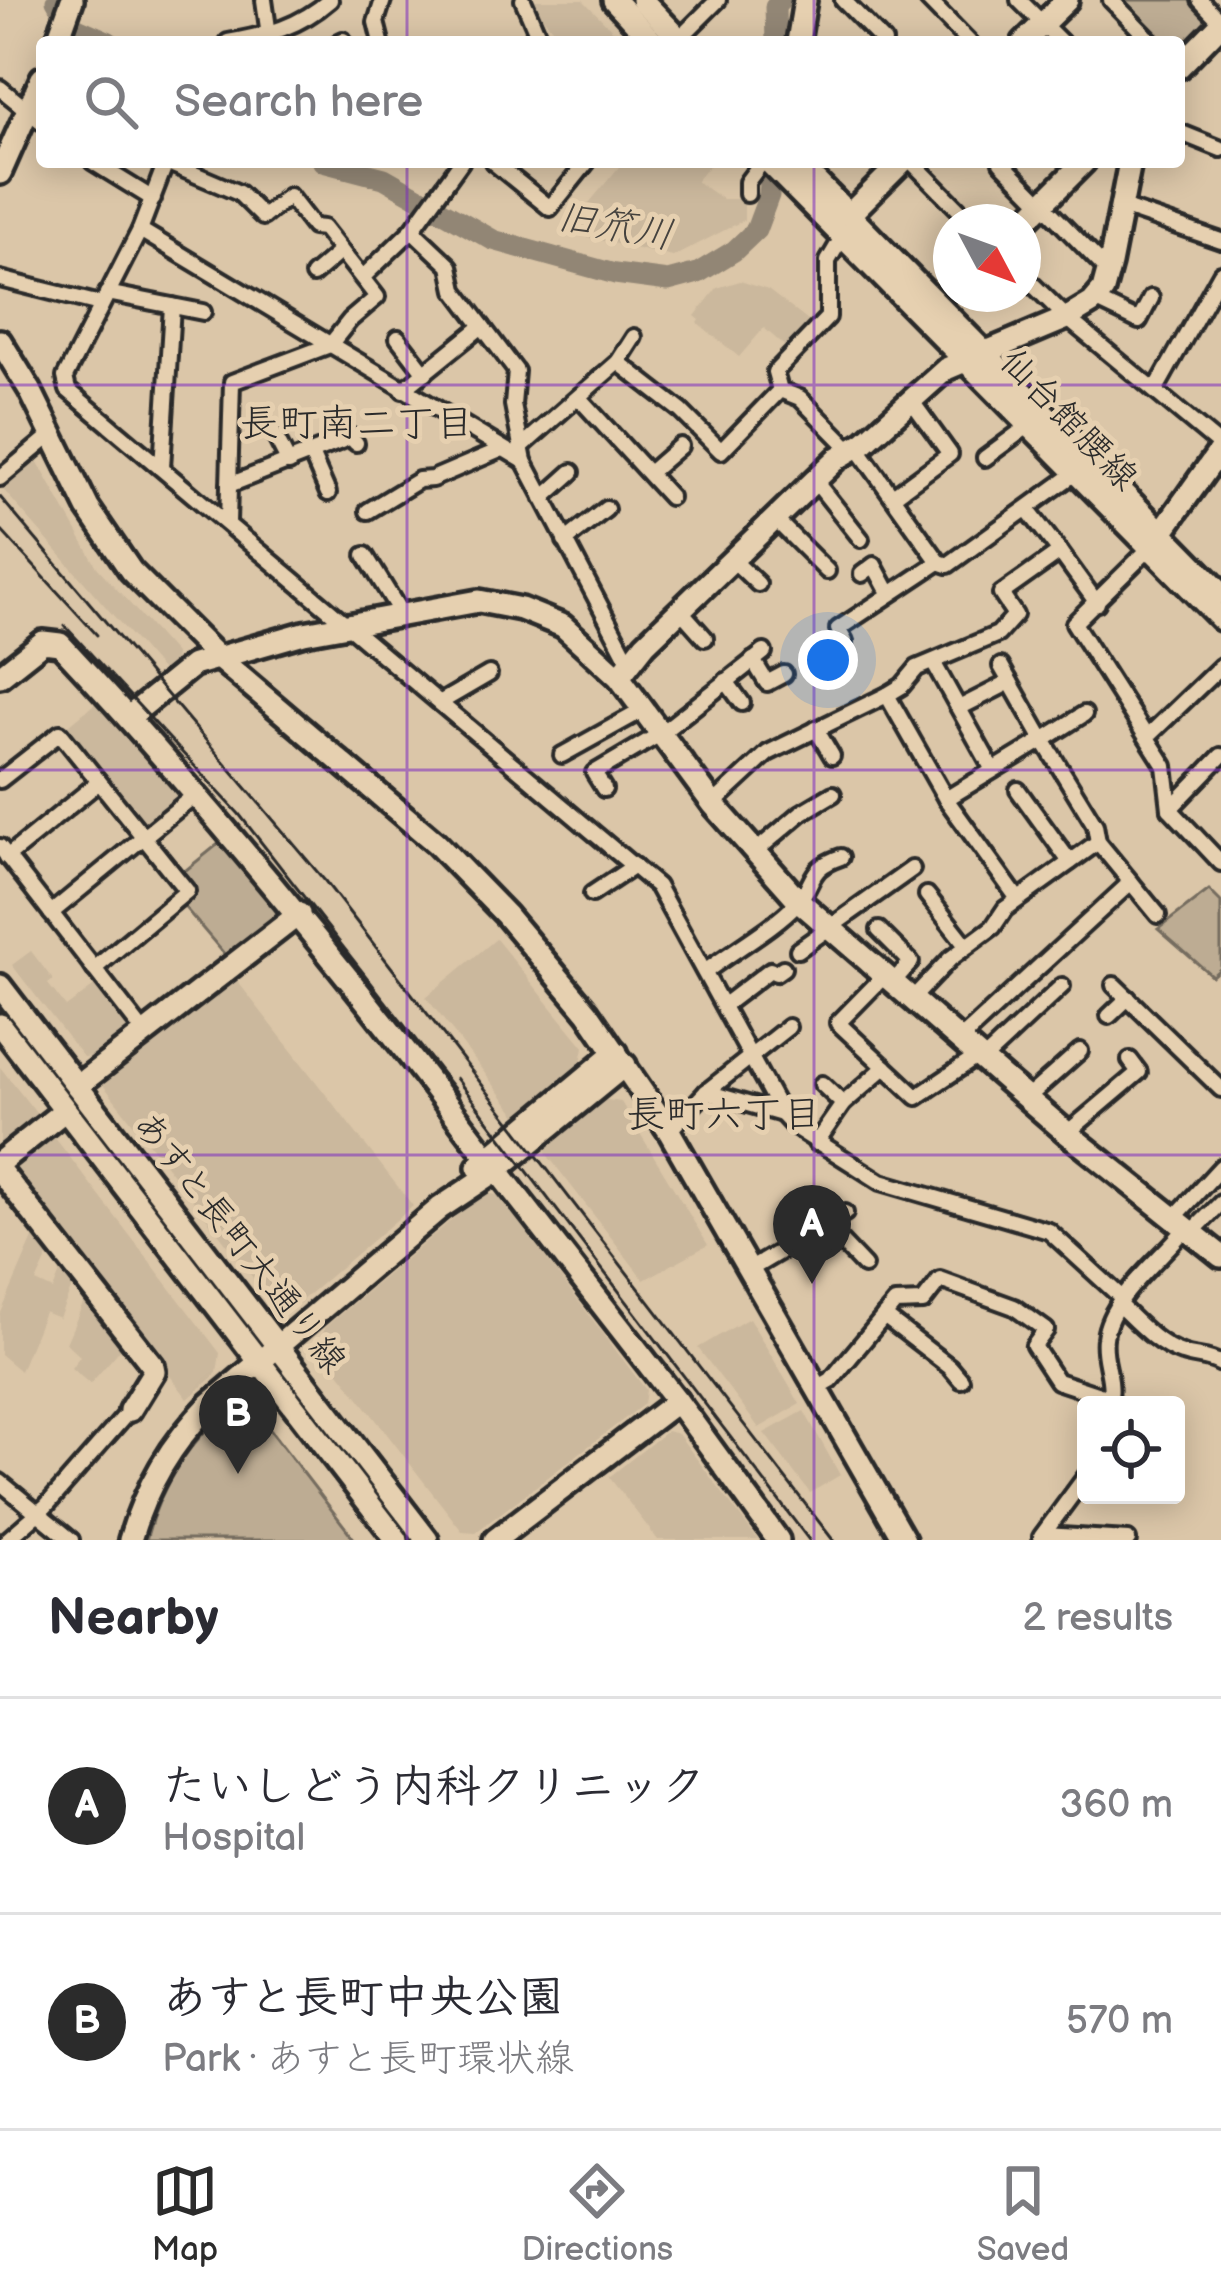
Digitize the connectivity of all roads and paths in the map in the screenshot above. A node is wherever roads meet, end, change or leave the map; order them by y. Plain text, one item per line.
1 (72, 0) edge
2 (263, 0) edge
3 (330, 0) edge
4 (383, 0) edge
5 (523, 0) edge
6 (614, 0) edge
7 (642, 0) edge
8 (718, 0) edge
9 (805, 0) edge
10 (843, 0) edge
11 (928, 0) edge
12 (1019, 0) edge
13 (1067, 0) edge
14 (1111, 0) edge
15 (1199, 0) edge
16 (1221, 23) edge
17 (1042, 24) junction
18 (60, 36) edge
19 (269, 36) edge
20 (273, 36) edge
21 (380, 36) edge
22 (538, 36) edge
23 (647, 36) edge
24 (676, 36) edge
25 (684, 36) edge
26 (799, 36) edge
27 (878, 36) edge
28 (963, 36) edge
29 (1030, 36) edge
30 (1055, 36) edge
31 (1146, 36) edge
32 (1185, 61) edge
33 (0, 88) edge
34 (35, 117) edge
35 (1185, 134) edge
36 (1221, 149) edge
37 (103, 168) edge
38 (164, 168) edge
39 (180, 168) edge
40 (454, 168) edge
41 (500, 168) edge
42 (581, 168) edge
43 (760, 168) edge
44 (896, 168) edge
45 (918, 168) edge
46 (1007, 168) edge
47 (1078, 168) edge
48 (1129, 168) edge
49 (792, 171) edge
50 (0, 173) edge
51 (747, 194) dead end
52 (153, 199) junction
53 (953, 204) edge
54 (1042, 204) junction
55 (1122, 206) junction
56 (848, 215) junction
57 (140, 230) junction
58 (412, 230) junction
59 (843, 238) junction
60 (1221, 241) edge
61 (341, 251) junction
62 (1108, 271) junction
63 (1221, 273) edge
64 (313, 275) dead end
65 (363, 277) junction
66 (0, 279) edge
67 (933, 289) edge
68 (1041, 292) edge
69 (1151, 298) dead end
70 (103, 299) junction
71 (1095, 300) junction
72 (172, 306) junction
73 (202, 312) dead end
74 (951, 312) edge
75 (1067, 318) junction
76 (482, 326) junction
77 (634, 337) dead end
78 (398, 338) dead end
79 (0, 341) edge
80 (330, 345) junction
81 (976, 359) junction
82 (618, 362) junction
83 (425, 373) junction
84 (403, 389) junction
85 (780, 390) junction
86 (1155, 391) junction
87 (580, 399) junction
88 (911, 400) junction
89 (1028, 426) junction
90 (271, 428) dead end
91 (51, 435) junction
92 (356, 443) dead end
93 (680, 446) dead end
94 (854, 448) junction
95 (1221, 448) edge
96 (500, 450) junction
97 (310, 454) junction
98 (522, 454) junction
99 (985, 458) dead end
100 (289, 463) junction
101 (162, 467) junction
102 (572, 472) dead end
103 (649, 473) junction
104 (1073, 473) junction
105 (0, 478) edge
106 (814, 481) junction
107 (229, 485) junction
108 (328, 493) dead end
109 (893, 496) junction
110 (543, 497) junction
111 (670, 497) dead end
112 (606, 508) dead end
113 (1027, 509) junction
114 (368, 512) dead end
115 (776, 520) junction
116 (228, 522) junction
117 (861, 539) dead end
118 (565, 541) junction
119 (1156, 541) junction
120 (1060, 552) junction
121 (364, 555) dead end
122 (734, 561) junction
123 (939, 562) junction
124 (827, 571) dead end
125 (862, 574) dead end
126 (758, 584) dead end
127 (1221, 592) edge
128 (889, 593) junction
129 (1097, 603) junction
130 (681, 611) junction
131 (402, 614) junction
132 (1221, 620) edge
133 (349, 625) junction
134 (705, 638) dead end
135 (845, 641) dead end
136 (216, 656) junction
137 (933, 662) junction
138 (1001, 666) dead end
139 (1220, 668) edge
140 (624, 670) junction
141 (489, 674) dead end
142 (784, 674) dead end
143 (0, 676) edge
144 (726, 681) junction
145 (1010, 682) junction
146 (887, 695) junction
147 (441, 702) junction
148 (742, 703) dead end
149 (958, 708) junction
150 (643, 710) junction
151 (1084, 714) dead end
152 (129, 717) junction
153 (816, 729) junction
154 (660, 734) junction
155 (1147, 737) junction
156 (1043, 740) junction
157 (562, 755) dead end
158 (832, 756) dead end
159 (1221, 756) edge
160 (993, 770) junction
161 (0, 780) edge
162 (99, 782) junction
163 (604, 790) dead end
164 (1018, 790) dead end
165 (196, 794) junction
166 (833, 794) dead end
167 (946, 800) junction
168 (712, 804) junction
169 (1170, 809) junction
170 (142, 836) junction
171 (1098, 842) junction
172 (4, 852) edge
173 (755, 852) junction
174 (841, 857) dead end
175 (1070, 862) junction
176 (1221, 863) edge
177 (634, 866) junction
178 (911, 868) dead end
179 (1131, 882) junction
180 (592, 894) dead end
181 (927, 895) dead end
182 (1018, 899) junction
183 (800, 901) junction
184 (51, 913) junction
185 (299, 914) junction
186 (1158, 915) dead end
187 (829, 927) junction
188 (879, 930) dead end
189 (967, 946) junction
190 (798, 950) dead end
191 (783, 968) dead end
192 (94, 970) junction
193 (705, 972) junction
194 (889, 979) junction
195 (1114, 985) dead end
196 (0, 986) edge
197 (1058, 998) dead end
198 (1128, 998) junction
199 (912, 1000) junction
200 (724, 1006) junction
201 (1109, 1016) dead end
202 (0, 1025) edge
203 (788, 1027) dead end
204 (145, 1034) junction
205 (960, 1040) junction
206 (1080, 1052) dead end
207 (752, 1058) junction
208 (981, 1058) junction
209 (621, 1059) junction
210 (1130, 1060) dead end
211 (885, 1066) junction
212 (822, 1084) dead end
213 (77, 1086) junction
214 (1221, 1089) edge
215 (706, 1092) junction
216 (1027, 1098) junction
217 (843, 1104) junction
218 (64, 1111) junction
219 (782, 1114) junction
220 (669, 1131) junction
221 (1067, 1133) junction
222 (816, 1144) junction
223 (493, 1164) junction
224 (0, 1167) edge
225 (1221, 1167) edge
226 (1221, 1202) edge
227 (845, 1213) dead end
228 (825, 1225) junction
229 (1183, 1227) junction
230 (1221, 1256) edge
231 (864, 1265) dead end
232 (748, 1270) junction
233 (1119, 1301) junction
234 (884, 1316) junction
235 (276, 1345) junction
236 (257, 1362) junction
237 (1221, 1364) edge
238 (961, 1380) dead end
239 (817, 1388) junction
240 (1095, 1396) edge
241 (1110, 1396) edge
242 (677, 1401) junction
243 (130, 1410) joint
244 (0, 1482) edge
245 (1077, 1488) edge
246 (36, 1513) junction
247 (1041, 1537) edge
248 (1072, 1539) edge
249 (7, 1540) edge
250 (70, 1540) edge
251 (130, 1540) edge
252 (397, 1540) edge
253 (427, 1540) edge
254 (495, 1540) edge
255 (778, 1540) edge
256 (904, 1540) edge
257 (1128, 1540) edge

1 - 18 street
2 - 19 street
3 - 20 street
4 - 21 street
5 - 22 street
6 - 23 street
7 - 24 street
8 - 25 street
9 - 26 street
10 - 27 street
11 - 28 street
12 - 17 street
13 - 17 street
14 - 31 street
15 - 16 street
16 - 32 street
17 - 29 street
17 - 30 street
33 - 34 street
34 - 50 street
35 - 36 street
37 - 52 street
38 - 52 street
39 - 61 street
40 - 58 street
41 - 42 street
43 - 51 street
44 - 56 street
45 - 53 street
46 - 54 street
47 - 54 street
48 - 55 street
49 - 56 street, 仙台館腰線
49 - 59 street, 仙台館腰線
52 - 57 street
54 - 62 street
55 - 60 street
55 - 62 street
56 - 59 street
56 - 67 street, 仙台館腰線
57 - 70 street
57 - 80 street
58 - 65 street
58 - 76 street
59 - 81 street, 仙台館腰線
59 - 85 street
61 - 64 street
61 - 65 street
62 - 71 street
63 - 86 street
65 - 80 street
66 - 70 street
68 - 75 street
69 - 71 street
70 - 72 street
70 - 101 street
71 - 75 street
72 - 73 street
72 - 101 street
74 - 81 street, 仙台館腰線
75 - 81 street
75 - 86 street
76 - 83 street
76 - 98 street
77 - 82 street
78 - 83 street
79 - 91 street
80 - 84 street
80 - 107 street
81 - 88 street
81 - 89 street, 仙台館腰線
81 - 119 street, 仙台館腰線
82 - 85 street
82 - 87 street
83 - 84 street
84 - 96 street
85 - 94 street
86 - 95 street
87 - 98 street
87 - 103 street
88 - 94 street
88 - 109 street
89 - 99 street
89 - 104 street, 仙台館腰線
90 - 100 street
91 - 105 street
91 - 136 street
92 - 97 street
93 - 103 street
94 - 106 street
94 - 109 street
95 - 119 street
96 - 98 street
96 - 114 street
97 - 100 street
97 - 108 street
98 - 110 street
100 - 107 street
101 - 116 street
102 - 110 street
103 - 111 street
104 - 113 street
104 - 119 street, 仙台館腰線
106 - 115 street
106 - 117 street
107 - 116 street
109 - 123 street
110 - 118 street
112 - 118 street
113 - 120 street
113 - 123 street
115 - 122 street
115 - 124 street
116 - 133 street
118 - 140 street
119 - 127 street, 仙台館腰線
119 - 129 street
119 - 132 street, 仙台館腰線
120 - 129 street
120 - 137 street
121 - 131 street
122 - 126 street
122 - 130 street
123 - 128 street
125 - 128 street
128 - 135 street
129 - 155 street
130 - 134 street
130 - 140 street
131 - 133 street
131 - 140 street
133 - 136 street
133 - 147 street
136 - 152 street
136 - 209 street
137 - 146 street
137 - 149 street
138 - 145 street
139 - 155 street
140 - 150 street
141 - 147 street
142 - 144 street
143 - 152 street
144 - 148 street
144 - 154 street
145 - 149 street
145 - 156 street
146 - 153 street
146 - 167 street
147 - 177 street
149 - 160 street
150 - 154 street
150 - 157 street
151 - 156 street
152 - 165 street
153 - 158 street
153 - 168 street
154 - 163 street
154 - 168 street
155 - 169 street
156 - 160 street
156 - 171 street
159 - 169 street
160 - 167 street
161 - 162 street
162 - 170 street
162 - 172 street
164 - 175 street
165 - 170 street
165 - 185 street
166 - 173 street
167 - 182 street
168 - 173 street
169 - 176 street
170 - 184 street
170 - 192 street
171 - 175 street
171 - 179 street
172 - 184 street
173 - 183 street
174 - 183 street
175 - 182 street
177 - 180 street
177 - 193 street
178 - 187 street
179 - 186 street
179 - 205 street
181 - 189 street
182 - 189 street
183 - 187 street
183 - 193 street
184 - 192 street
185 - 204 street
185 - 223 street
187 - 190 street
187 - 194 street
188 - 194 street
189 - 199 street
191 - 200 street
192 - 204 street
193 - 200 street
194 - 199 street
194 - 211 street
195 - 198 street
196 - 213 street, あすと長町大通り線
197 - 208 street
198 - 201 street
198 - 214 street
199 - 205 street
200 - 207 street
202 - 218 street, あすと長町大通り線
203 - 207 street
204 - 213 street
205 - 208 street
206 - 216 street
207 - 215 street
207 - 219 street
208 - 211 street
208 - 216 street
209 - 220 street
209 - 223 street
210 - 221 street
211 - 217 street
212 - 217 street
213 - 235 street, あすと長町大通り線
215 - 219 street
215 - 220 street
216 - 221 street
217 - 222 street
218 - 224 street
218 - 236 street, あすと長町大通り線
219 - 222 street
220 - 232 street
221 - 229 street
222 - 233 street
223 - 235 street
223 - 242 street
224 - 243 street
225 - 229 street
226 - 229 street
227 - 228 street
228 - 231 street
228 - 232 street
229 - 230 street
229 - 233 street
232 - 239 street
233 - 237 street
233 - 241 street
234 - 238 street
234 - 239 street
234 - 240 street
235 - 236 street
235 - 253 street, あすと長町大通り線
236 - 251 street
236 - 252 street, あすと長町大通り線
239 - 256 street
242 - 254 street
242 - 255 street
243 - 246 street
244 - 246 street
245 - 247 street
246 - 249 street
246 - 250 street
247 - 248 street
248 - 257 street

